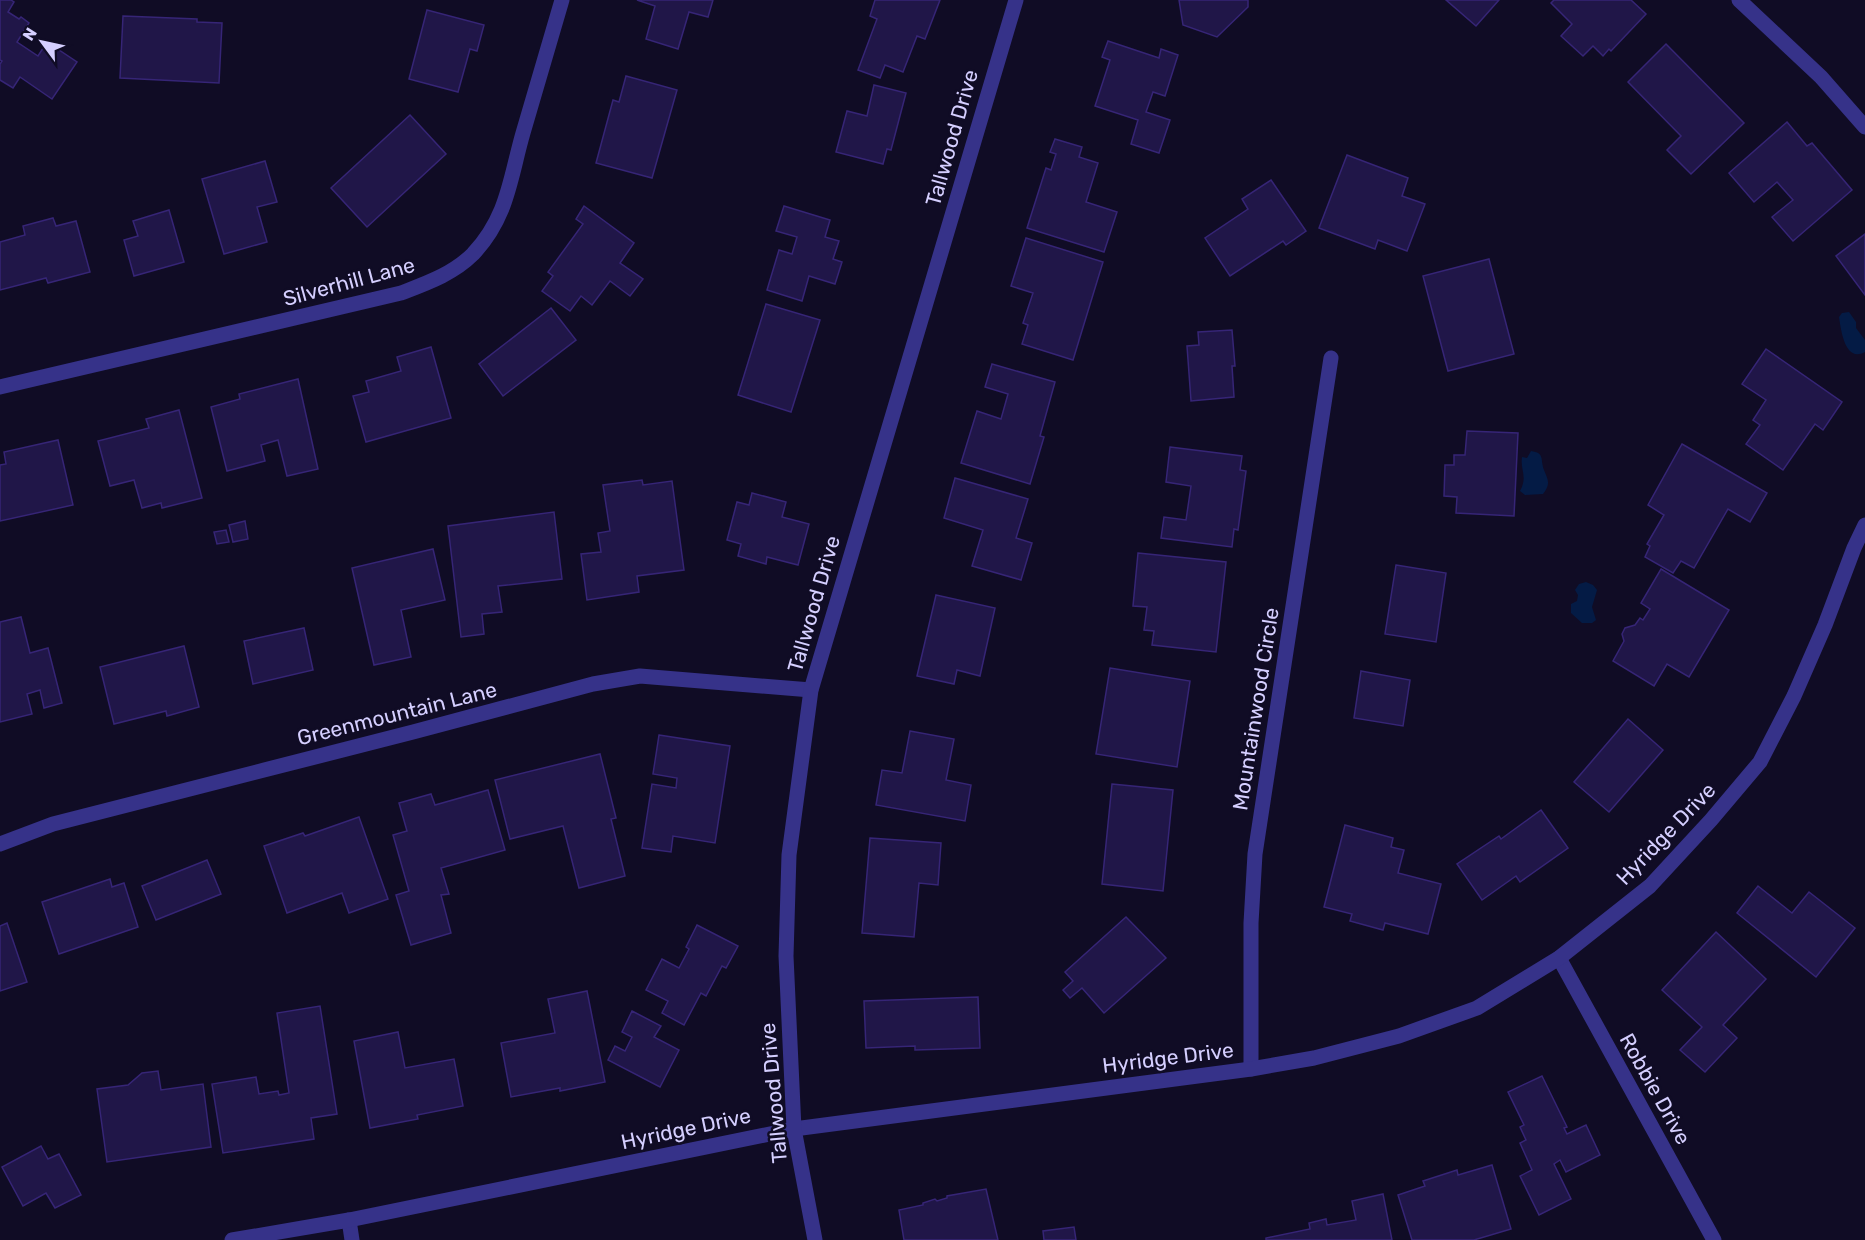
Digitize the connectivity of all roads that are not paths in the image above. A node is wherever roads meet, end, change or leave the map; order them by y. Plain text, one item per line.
1 (562, 0) edge
2 (1016, 0) edge
3 (1739, 0) edge
4 (1865, 128) edge
5 (1330, 358) dead end
6 (0, 387) edge
7 (1865, 525) edge
8 (811, 690) junction
9 (0, 844) edge
10 (1559, 958) junction
11 (1251, 1069) junction
12 (794, 1129) junction
13 (349, 1220) junction
14 (232, 1240) edge
15 (352, 1240) edge
16 (814, 1240) edge
17 (1714, 1240) edge

1 - 6 street, Silverhill Lane
2 - 8 street, Tallwood Drive
3 - 4 street
5 - 11 street, Mountainwood Circle
7 - 10 street, Hyridge Drive
8 - 9 street, Greenmountain Lane
8 - 12 street, Tallwood Drive
10 - 11 street, Hyridge Drive
10 - 17 street, Robbie Drive
11 - 12 street, Hyridge Drive
12 - 13 street, Hyridge Drive
12 - 16 street, Tallwood Drive
13 - 14 street, Hyridge Drive
13 - 15 street

